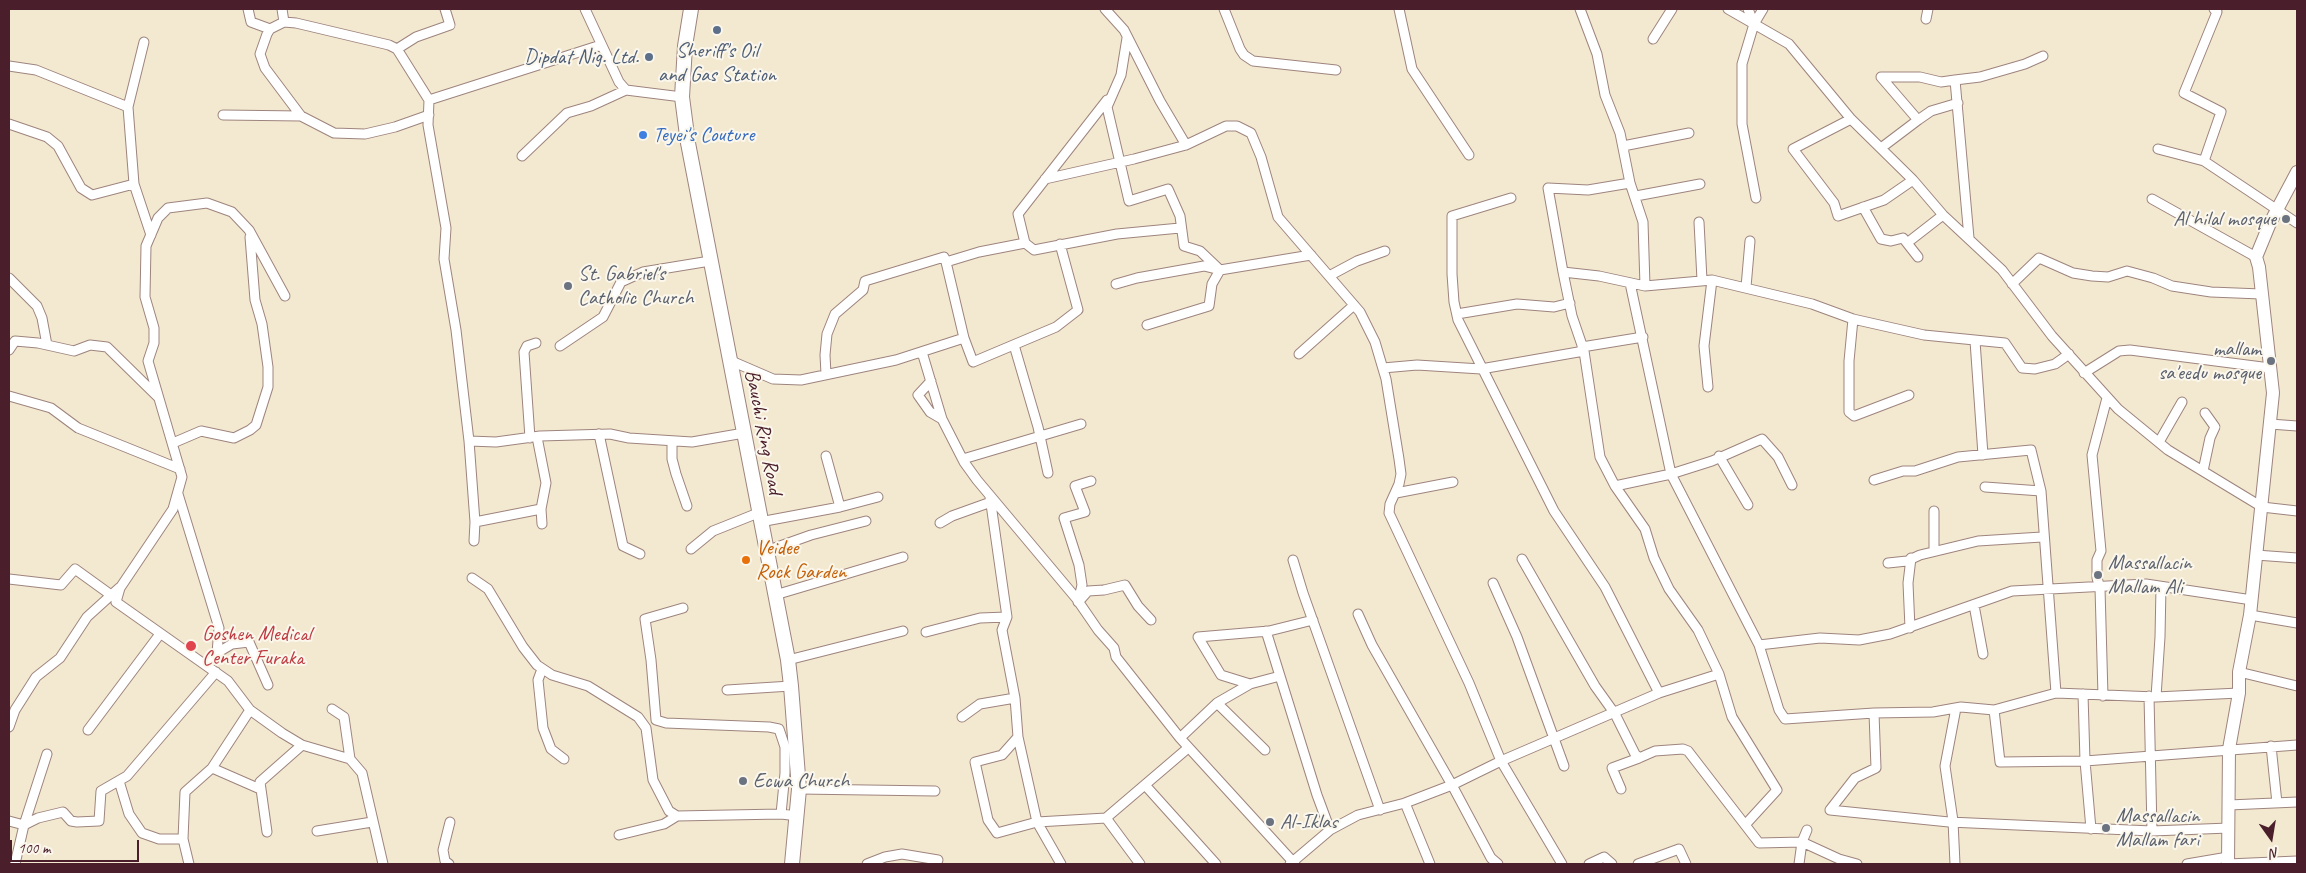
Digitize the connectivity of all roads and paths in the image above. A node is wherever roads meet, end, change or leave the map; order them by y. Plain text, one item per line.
1 (248, 9) edge
2 (282, 9) edge
3 (445, 9) edge
4 (585, 9) edge
5 (691, 9) edge
6 (1105, 9) edge
7 (1224, 9) edge
8 (1398, 9) edge
9 (1580, 9) edge
10 (1672, 9) edge
11 (1728, 9) edge
12 (1748, 9) edge
13 (1763, 9) edge
14 (1928, 9) edge
15 (2217, 10) edge
16 (1926, 19) dead end
17 (284, 22) junction
18 (1754, 24) junction
19 (270, 29) junction
20 (1127, 38) junction
21 (1653, 39) dead end
22 (144, 42) dead end
23 (601, 44) junction
24 (397, 49) junction
25 (2043, 56) dead end
26 (9, 66) edge
27 (1336, 70) dead end
28 (1955, 80) junction
29 (626, 90) junction
30 (1112, 94) junction
31 (682, 97) junction
32 (429, 100) junction
33 (1958, 103) junction
34 (128, 107) junction
35 (429, 115) junction
36 (223, 116) dead end
37 (301, 116) junction
38 (1851, 119) junction
39 (1918, 120) junction
40 (9, 124) edge
41 (1689, 133) dead end
42 (1186, 145) junction
43 (1623, 146) junction
44 (1881, 148) junction
45 (2158, 149) dead end
46 (1469, 155) dead end
47 (522, 156) dead end
48 (2204, 161) junction
49 (1120, 163) junction
50 (2297, 172) edge
51 (1045, 180) junction
52 (1913, 180) junction
53 (1630, 183) junction
54 (134, 184) junction
55 (1700, 184) dead end
56 (1636, 196) junction
57 (1511, 198) dead end
58 (1756, 198) dead end
59 (2152, 199) dead end
60 (1863, 207) junction
61 (2276, 209) junction
62 (1943, 215) junction
63 (1699, 222) dead end
64 (2297, 223) edge
65 (1180, 228) junction
66 (249, 230) junction
67 (151, 235) junction
68 (1970, 238) junction
69 (1750, 241) dead end
70 (1907, 243) junction
71 (1025, 244) junction
72 (1060, 244) junction
73 (1385, 251) dead end
74 (1311, 255) junction
75 (1918, 257) dead end
76 (2256, 257) junction
77 (710, 261) junction
78 (946, 262) junction
79 (1220, 270) junction
80 (1563, 272) junction
81 (1329, 276) junction
82 (9, 278) edge
83 (1702, 280) junction
84 (1712, 280) junction
85 (1630, 283) junction
86 (1116, 284) dead end
87 (2012, 284) junction
88 (1646, 286) junction
89 (1746, 287) junction
90 (2261, 294) junction
91 (285, 296) dead end
92 (1570, 303) junction
93 (1354, 305) junction
94 (1457, 314) junction
95 (1853, 319) junction
96 (1147, 325) dead end
97 (1642, 336) junction
98 (964, 338) junction
99 (1975, 341) junction
100 (536, 343) dead end
101 (47, 345) junction
102 (1014, 345) junction
103 (560, 346) dead end
104 (1583, 349) junction
105 (9, 350) edge
106 (922, 352) junction
107 (1299, 354) dead end
108 (2069, 354) junction
109 (729, 360) junction
110 (1383, 368) junction
111 (2270, 368) junction
112 (1481, 369) junction
113 (826, 374) junction
114 (2084, 374) junction
115 (931, 381) junction
116 (1708, 387) dead end
117 (1909, 395) dead end
118 (9, 396) edge
119 (2107, 398) junction
120 (160, 399) junction
121 (2182, 402) dead end
122 (2204, 413) dead end
123 (942, 419) junction
124 (1081, 424) dead end
125 (2270, 424) junction
126 (2297, 426) edge
127 (744, 432) junction
128 (599, 434) junction
129 (1039, 436) junction
130 (534, 437) junction
131 (469, 441) junction
132 (672, 442) junction
133 (2159, 442) junction
134 (172, 444) junction
135 (1983, 455) junction
136 (826, 456) dead end
137 (1719, 456) junction
138 (963, 459) junction
139 (180, 469) junction
140 (2203, 471) junction
141 (1048, 473) dead end
142 (1671, 474) junction
143 (1874, 480) dead end
144 (1091, 481) dead end
145 (1453, 482) dead end
146 (1792, 485) dead end
147 (1615, 486) junction
148 (1985, 488) dead end
149 (2040, 491) junction
150 (1396, 493) junction
151 (178, 494) junction
152 (878, 497) dead end
153 (990, 499) junction
154 (1748, 505) dead end
155 (687, 506) dead end
156 (2262, 506) junction
157 (840, 507) junction
158 (541, 509) junction
159 (1934, 511) dead end
160 (2297, 511) edge
161 (759, 517) junction
162 (866, 521) dead end
163 (475, 522) junction
164 (940, 523) dead end
165 (542, 524) dead end
166 (2042, 537) junction
167 (474, 542) dead end
168 (691, 549) dead end
169 (766, 551) junction
170 (1934, 552) junction
171 (640, 554) dead end
172 (2256, 555) junction
173 (903, 557) dead end
174 (1911, 558) junction
175 (2297, 558) edge
176 (1522, 559) dead end
177 (1293, 560) dead end
178 (1888, 563) dead end
179 (472, 578) dead end
180 (9, 579) edge
181 (1493, 583) dead end
182 (2161, 587) junction
183 (120, 588) junction
184 (2100, 588) junction
185 (2046, 589) junction
186 (111, 595) junction
187 (775, 595) junction
188 (2252, 600) junction
189 (1078, 602) junction
190 (1974, 605) junction
191 (683, 608) dead end
192 (1358, 614) dead end
193 (2250, 615) junction
194 (1007, 617) junction
195 (1151, 620) dead end
196 (1312, 620) junction
197 (2297, 623) edge
198 (1910, 628) junction
199 (903, 631) dead end
200 (1266, 631) junction
201 (926, 632) dead end
202 (160, 634) junction
203 (1759, 645) junction
204 (217, 654) junction
205 (1983, 654) dead end
206 (788, 660) junction
207 (208, 666) junction
208 (542, 669) junction
209 (216, 672) junction
210 (2239, 672) junction
211 (1719, 674) junction
212 (1280, 676) junction
213 (1250, 684) junction
214 (268, 685) dead end
215 (792, 686) junction
216 (2297, 686) edge
217 (727, 690) dead end
218 (1660, 693) junction
219 (2056, 693) junction
220 (2239, 693) junction
221 (2083, 694) junction
222 (2103, 696) junction
223 (2152, 696) junction
224 (1015, 698) junction
225 (1217, 703) junction
226 (12, 708) edge
227 (1956, 708) junction
228 (332, 709) dead end
229 (250, 710) junction
230 (1994, 710) junction
231 (1874, 713) junction
232 (1614, 714) junction
233 (962, 717) dead end
234 (9, 727) edge
235 (88, 730) dead end
236 (1018, 737) junction
237 (1180, 738) junction
238 (1555, 738) junction
239 (302, 745) junction
240 (2297, 745) edge
241 (2271, 746) junction
242 (1188, 748) junction
243 (2229, 749) junction
244 (1265, 750) dead end
245 (47, 754) dead end
246 (2152, 757) junction
247 (1639, 758) junction
248 (350, 759) junction
249 (564, 759) dead end
250 (1501, 761) junction
251 (2085, 761) junction
252 (1564, 766) dead end
253 (212, 768) junction
254 (119, 780) junction
255 (1145, 785) junction
256 (1452, 785) junction
257 (260, 789) junction
258 (799, 789) junction
259 (1621, 789) dead end
260 (935, 791) dead end
261 (2297, 802) edge
262 (1406, 803) junction
263 (2277, 803) junction
264 (2229, 805) junction
265 (1380, 810) junction
266 (781, 814) junction
267 (677, 816) junction
268 (798, 816) junction
269 (1106, 818) junction
270 (9, 821) edge
271 (1953, 821) junction
272 (372, 822) junction
273 (450, 822) dead end
274 (1037, 822) junction
275 (24, 825) junction
276 (1745, 825) junction
277 (2229, 828) junction
278 (2091, 829) junction
279 (1330, 830) junction
280 (1807, 830) dead end
281 (317, 831) dead end
282 (267, 832) dead end
283 (2152, 832) junction
284 (619, 836) dead end
285 (183, 839) junction
286 (1802, 842) junction
287 (938, 860) dead end
288 (2228, 862) edge
289 (2294, 862) edge
290 (1292, 863) edge
291 (1495, 863) edge
292 (15, 864) edge
293 (189, 864) edge
294 (383, 864) edge
295 (449, 864) edge
296 (792, 864) edge
297 (867, 864) edge
298 (1060, 864) edge
299 (1140, 864) edge
300 (1216, 864) edge
301 (1430, 864) edge
302 (1562, 864) edge
303 (1589, 864) edge
304 (1612, 864) edge
305 (1638, 864) edge
306 (1686, 864) edge
307 (1799, 864) edge
308 (1858, 864) edge
309 (1954, 864) edge
310 (2187, 864) edge

1 - 19 street
2 - 17 street
3 - 24 street
4 - 23 street
5 - 31 main road, Bauchi Ring Road
6 - 20 street
7 - 27 street
8 - 46 street
9 - 43 street
10 - 21 street
11 - 18 street
12 - 18 street
13 - 18 street
14 - 16 street
15 - 48 street
17 - 19 street
17 - 24 street
18 - 38 street
18 - 58 street
19 - 37 street
20 - 30 street
20 - 42 street
22 - 34 street
23 - 29 street
23 - 32 street
24 - 32 street
25 - 28 street
26 - 34 street
28 - 33 street
28 - 39 street
29 - 31 street
29 - 47 street
30 - 49 street
30 - 51 street
31 - 77 main road, Bauchi Ring Road
32 - 35 street
33 - 39 street
33 - 68 street
34 - 54 street
35 - 37 street
35 - 131 street
36 - 37 street
38 - 44 street
38 - 60 street
39 - 44 street
40 - 54 street
41 - 43 street
42 - 49 street
42 - 74 street
43 - 53 street
44 - 52 street
45 - 48 street
48 - 61 street
49 - 51 street
49 - 65 street
50 - 61 street
51 - 71 street
52 - 60 street
52 - 62 street
53 - 56 street
53 - 80 street
54 - 67 street
55 - 56 street
56 - 88 street
57 - 94 street
59 - 76 street
60 - 70 street
61 - 64 street
61 - 76 street
62 - 68 street
62 - 70 street
63 - 83 street
65 - 72 street
65 - 79 street
66 - 67 street
66 - 91 street
66 - 134 street
67 - 120 street
68 - 87 street
69 - 89 street
70 - 75 street
71 - 72 street
71 - 78 street
72 - 102 street
73 - 81 street
74 - 79 street
74 - 81 street
76 - 90 street
77 - 103 street
77 - 109 main road, Bauchi Ring Road
78 - 98 street
78 - 113 street
79 - 86 street
79 - 96 street
80 - 85 street
80 - 92 street
81 - 93 street
82 - 101 street
83 - 84 street
83 - 88 street
84 - 89 street
84 - 116 street
85 - 88 street
85 - 97 street
87 - 90 street
87 - 108 street
89 - 95 street
90 - 111 street
92 - 94 street
92 - 104 street
93 - 107 street
93 - 110 street
94 - 112 street
95 - 99 street
95 - 117 street
97 - 104 street
97 - 142 street
98 - 102 street
98 - 106 street
99 - 108 street
99 - 135 street
100 - 130 street
101 - 105 street
101 - 120 street
102 - 129 street
104 - 112 street
104 - 147 street
106 - 113 street
106 - 115 street
108 - 114 street
109 - 113 street
109 - 127 main road, Bauchi Ring Road
110 - 112 street
110 - 150 street
111 - 114 street
111 - 125 street
112 - 218 street
114 - 119 street
115 - 123 street
115 - 123 street
118 - 139 street
119 - 133 street
119 - 184 street
120 - 134 street
121 - 133 street
122 - 140 street
123 - 138 street
124 - 129 street
125 - 126 street
125 - 156 street
127 - 132 street
127 - 161 main road, Bauchi Ring Road
128 - 130 street
128 - 132 street
128 - 171 street
129 - 138 street
129 - 141 street
130 - 131 street
130 - 158 street
131 - 163 street
132 - 155 street
133 - 140 street
134 - 139 street
135 - 143 street
135 - 149 street
136 - 157 street
137 - 142 street
137 - 146 street
137 - 154 street
138 - 153 street
139 - 151 street
140 - 156 street
142 - 147 street
142 - 203 street
144 - 189 street
145 - 150 street
147 - 211 street
148 - 149 street
149 - 166 street
150 - 250 street
151 - 183 street
151 - 204 street
152 - 157 street
153 - 164 street
153 - 189 street
153 - 194 street
156 - 160 street
156 - 172 street
157 - 161 street
158 - 163 street
158 - 165 street
159 - 170 street
161 - 168 street
161 - 169 main road, Bauchi Ring Road
162 - 169 street
163 - 167 street
166 - 170 street
166 - 185 street
169 - 187 main road, Bauchi Ring Road
170 - 174 street
172 - 175 street
172 - 188 street
173 - 187 street
174 - 178 street
174 - 198 street
176 - 232 street
177 - 196 street
179 - 208 street
180 - 186 street
181 - 238 street
182 - 184 street
182 - 188 street
182 - 223 street
183 - 186 street
183 - 202 street
184 - 185 street
184 - 222 street
185 - 190 street
185 - 219 street
186 - 226 street
187 - 206 main road, Bauchi Ring Road
188 - 193 street
189 - 195 street
189 - 237 street
190 - 198 street
190 - 205 street
191 - 266 street
192 - 256 street
193 - 197 street
193 - 210 street
194 - 201 street
194 - 224 street
196 - 200 street
196 - 265 street
198 - 203 street
199 - 206 street
200 - 212 street
200 - 213 street
202 - 207 street
202 - 235 street
203 - 231 street
204 - 207 street
204 - 214 street
206 - 215 main road, Bauchi Ring Road
207 - 209 street
208 - 249 street
208 - 267 street
209 - 229 street
209 - 254 street
210 - 216 street
210 - 220 street
211 - 218 street
211 - 276 street
212 - 213 street
212 - 279 street
213 - 225 street
215 - 217 street
215 - 258 main road, Bauchi Ring Road
218 - 232 street
219 - 221 street
219 - 230 street
220 - 223 street
220 - 243 street
221 - 222 street
221 - 251 street
222 - 223 street
223 - 246 street
224 - 233 street
224 - 236 street
225 - 237 street
225 - 244 street
226 - 234 street
227 - 230 street
227 - 231 street
227 - 271 street
228 - 248 street
229 - 239 street
229 - 253 street
230 - 251 street
231 - 271 street
232 - 238 street
232 - 247 street
236 - 274 street
236 - 274 street
237 - 242 street
238 - 250 street
238 - 252 street
239 - 248 street
239 - 257 street
240 - 241 street
241 - 243 street
241 - 263 street
242 - 255 street
242 - 290 street
243 - 246 street
243 - 264 street
245 - 275 street
246 - 251 street
246 - 283 street
247 - 259 street
247 - 276 street
248 - 272 street
250 - 256 street
250 - 302 street
251 - 278 street
253 - 257 street
253 - 285 street
254 - 275 street
254 - 285 street
255 - 269 street
255 - 300 street
256 - 262 street
256 - 291 street
257 - 282 street
258 - 260 street
258 - 268 main road, Bauchi Ring Road
261 - 263 street
262 - 265 street
262 - 301 street
263 - 264 street
264 - 277 street
265 - 279 street
266 - 267 street
266 - 268 street
267 - 284 street
268 - 296 main road, Bauchi Ring Road
269 - 274 street
269 - 299 street
270 - 275 street
271 - 278 street
271 - 309 street
272 - 281 street
272 - 294 street
273 - 295 street
274 - 298 street
275 - 292 street
276 - 286 street
277 - 283 street
277 - 288 street
278 - 283 street
279 - 290 street
280 - 286 street
285 - 293 street
286 - 307 street
286 - 308 street
287 - 297 street
288 - 289 street
288 - 310 street
303 - 304 street
305 - 306 street

